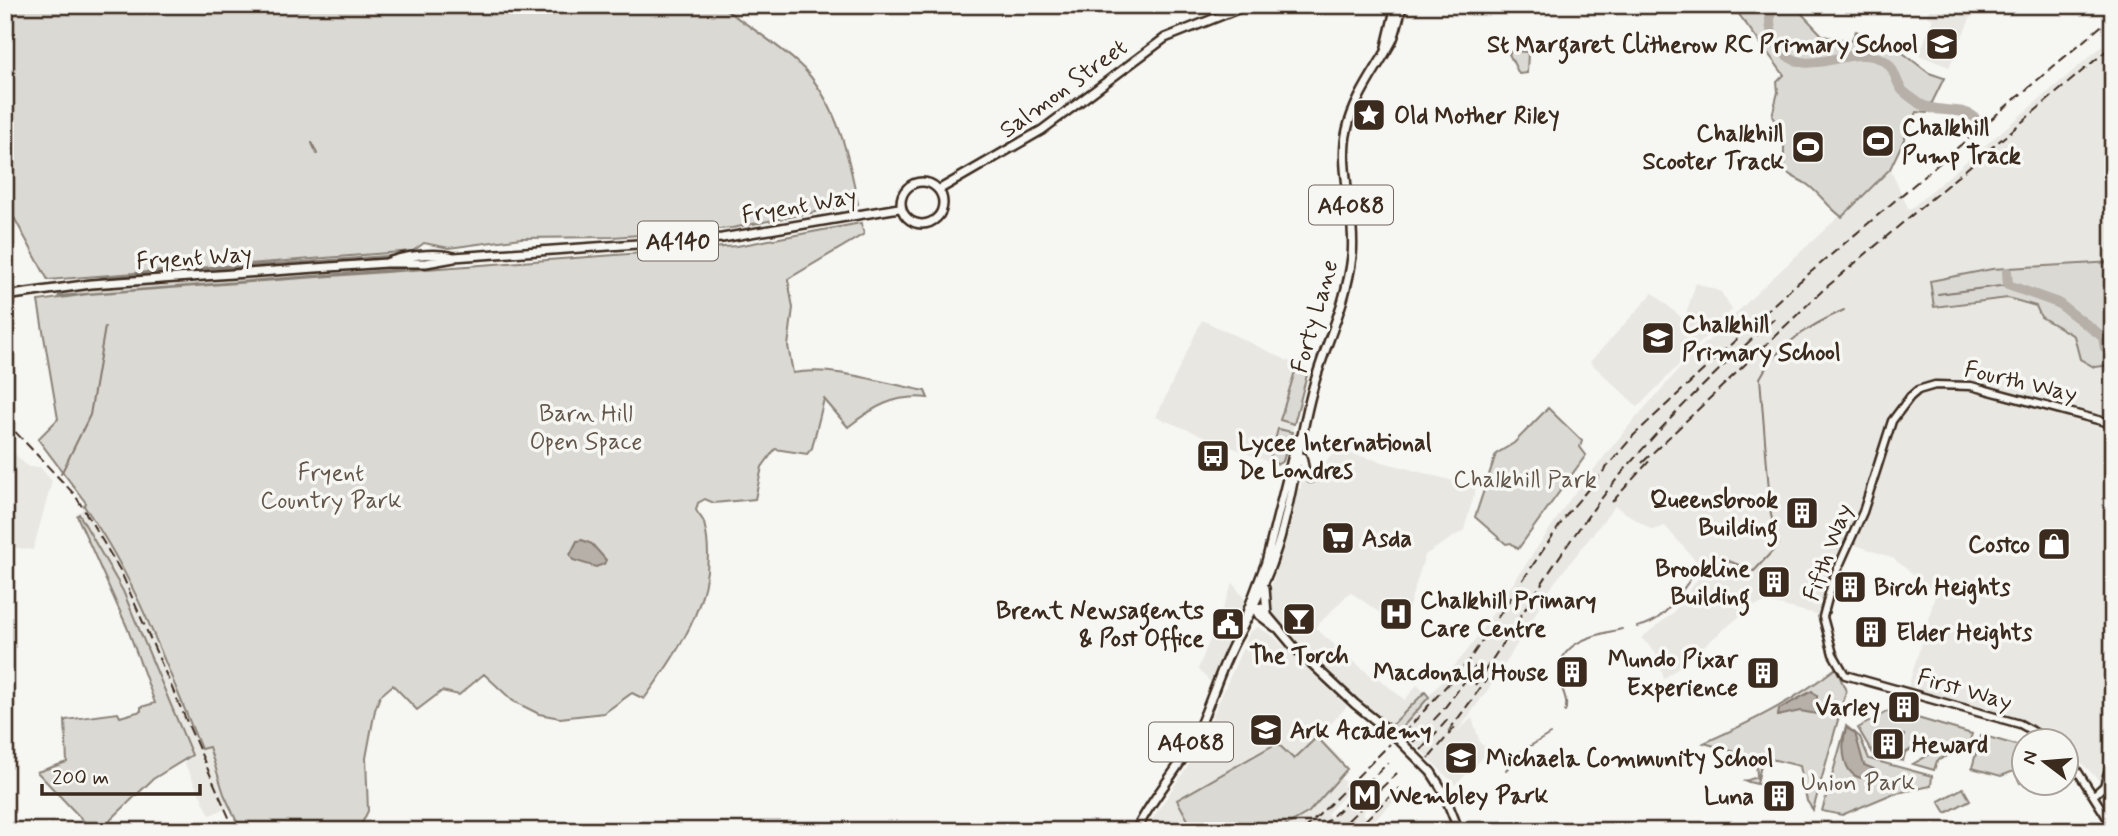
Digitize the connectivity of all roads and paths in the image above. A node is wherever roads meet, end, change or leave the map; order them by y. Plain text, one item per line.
1 (1248, 5) edge
2 (1396, 5) edge
3 (1403, 5) edge
4 (1387, 48) junction
5 (940, 189) junction
6 (899, 208) junction
7 (5, 296) edge
8 (1892, 421) joint
9 (2113, 424) edge
10 (1301, 437) junction
11 (1301, 453) junction
12 (1311, 478) dead end
13 (1265, 583) junction
14 (1255, 607) junction
15 (1270, 622) junction
16 (1243, 629) junction
17 (1865, 680) joint
18 (2028, 728) edge
19 (2113, 755) edge
20 (2080, 774) edge
21 (2094, 795) junction
22 (2113, 827) edge
23 (1136, 831) edge
24 (1459, 831) edge

1 - 5 main road, Salmon Street
2 - 4 main road, Forty Lane / A4088
3 - 4 main road, Forty Lane / A4088
4 - 10 main road, Forty Lane / A4088
5 - 6 main road
5 - 6 main road
6 - 7 main road, Fryent Way / A4140
8 - 9 main road, Fourth Way
8 - 17 main road, Fifth Way
10 - 11 main road
10 - 16 main road
11 - 12 main road
11 - 13 main road, A4088
13 - 14 main road, A4088
13 - 15 main road
14 - 15 main road
14 - 16 main road, A4088
15 - 16 main road
15 - 24 main road, bridge
16 - 23 main road, A4088
17 - 18 main road, First Way
19 - 21 main road
20 - 21 main road
21 - 22 main road

